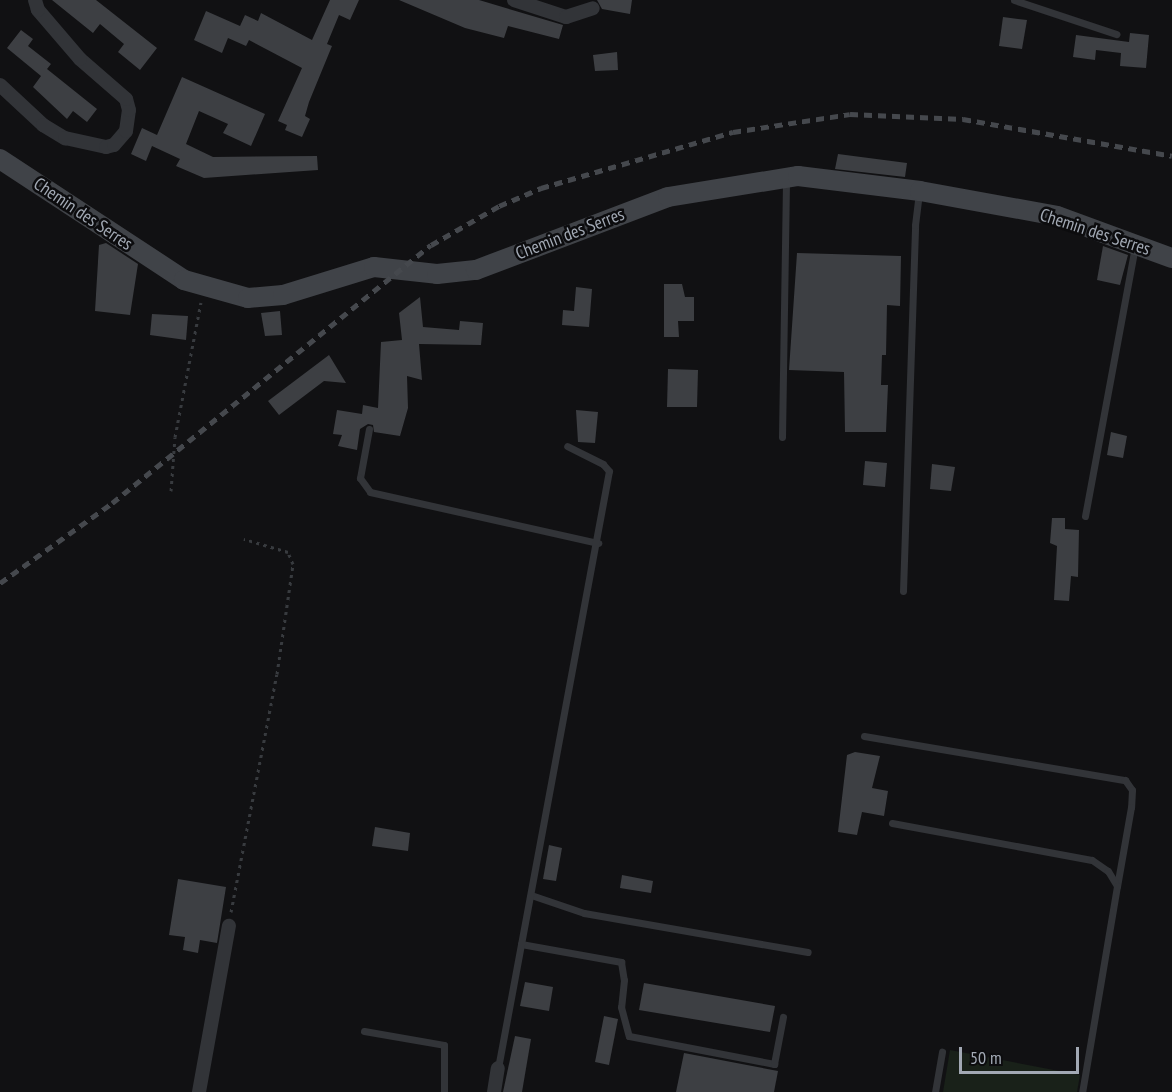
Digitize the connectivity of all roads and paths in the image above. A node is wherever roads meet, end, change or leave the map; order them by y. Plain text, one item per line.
1 (35, 0) edge
2 (513, 0) edge
3 (1014, 0) edge
4 (593, 8) dead end
5 (1116, 34) dead end
6 (0, 85) edge
7 (0, 159) edge
8 (786, 177) junction
9 (920, 191) junction
10 (1135, 244) junction
11 (1172, 258) edge
12 (205, 289) junction
13 (369, 429) dead end
14 (782, 436) dead end
15 (567, 446) dead end
16 (171, 491) dead end
17 (1085, 516) dead end
18 (244, 539) dead end
19 (598, 543) junction
20 (903, 591) dead end
21 (864, 736) dead end
22 (892, 823) dead end
23 (1117, 886) junction
24 (531, 895) junction
25 (229, 926) joint
26 (521, 944) junction
27 (808, 952) dead end
28 (783, 1017) dead end
29 (364, 1031) dead end
30 (942, 1052) dead end
31 (498, 1068) joint
32 (199, 1092) edge
33 (444, 1092) edge
34 (494, 1092) edge
35 (935, 1092) edge
36 (1083, 1092) edge

1 - 6 street
2 - 4 street
3 - 5 lane
7 - 12 street, Chemin des Serres
8 - 9 street, Chemin des Serres
8 - 12 street, Chemin des Serres
8 - 14 lane
9 - 10 street, Chemin des Serres
9 - 20 lane
10 - 11 street, Chemin des Serres
10 - 17 lane
12 - 16 path
13 - 19 lane
15 - 19 lane
18 - 25 path
19 - 24 lane
21 - 23 lane
22 - 23 lane
23 - 36 lane
24 - 26 lane
24 - 27 lane
25 - 32 street
26 - 28 lane
26 - 31 lane
29 - 33 lane
30 - 35 lane
31 - 34 street

